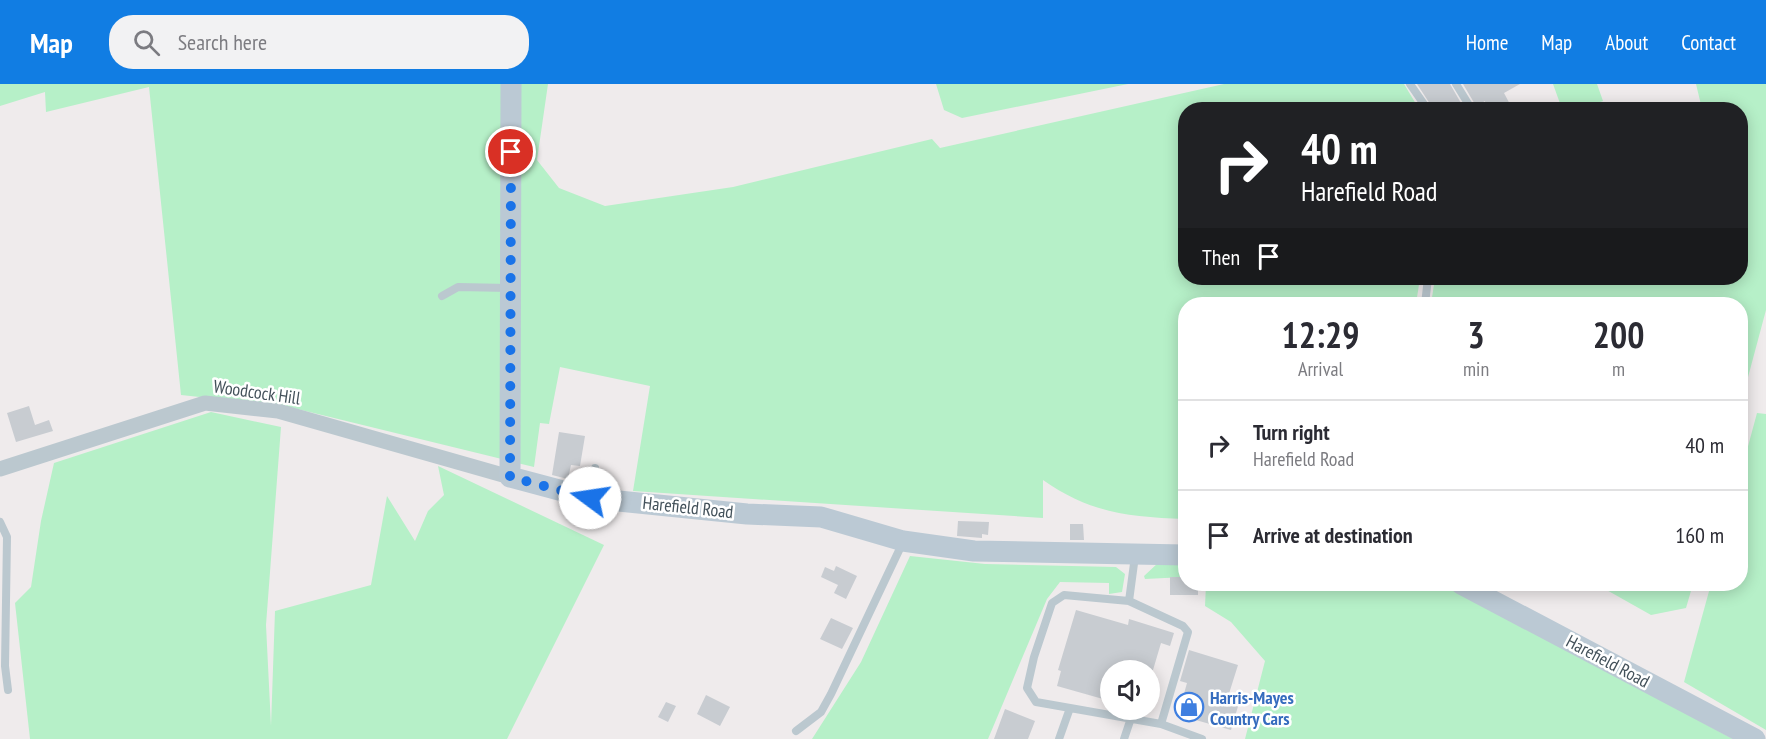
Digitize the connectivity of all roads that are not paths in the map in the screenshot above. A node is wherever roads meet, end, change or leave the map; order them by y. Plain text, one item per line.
1 (511, 84) edge
2 (1410, 84) edge
3 (1456, 84) edge
4 (1422, 102) edge
5 (1467, 102) edge
6 (511, 288) junction
7 (442, 296) dead end
8 (595, 468) dead end
9 (0, 469) edge
10 (510, 477) junction
11 (590, 498) junction
12 (0, 522) edge
13 (903, 541) junction
14 (1135, 555) junction
15 (1178, 555) edge
16 (1474, 591) edge
17 (1129, 601) junction
18 (8, 690) dead end
19 (1070, 708) junction
20 (1130, 721) junction
21 (1161, 724) junction
22 (796, 731) dead end
23 (1059, 739) edge
24 (1124, 739) edge
25 (1202, 739) edge
26 (1755, 739) edge

1 - 6 street
2 - 4 lane
3 - 5 lane
6 - 7 lane
6 - 10 street
8 - 11 lane
9 - 10 street, Woodcock Hill
10 - 11 street, Harefield Road
11 - 13 street, Harefield Road
12 - 18 lane
13 - 14 street, Harefield Road
13 - 22 lane
14 - 15 street, Harefield Road
14 - 17 lane
16 - 26 street, Harefield Road
17 - 19 lane
17 - 21 lane
19 - 20 lane
19 - 23 lane
20 - 21 lane
20 - 24 lane
21 - 25 lane

